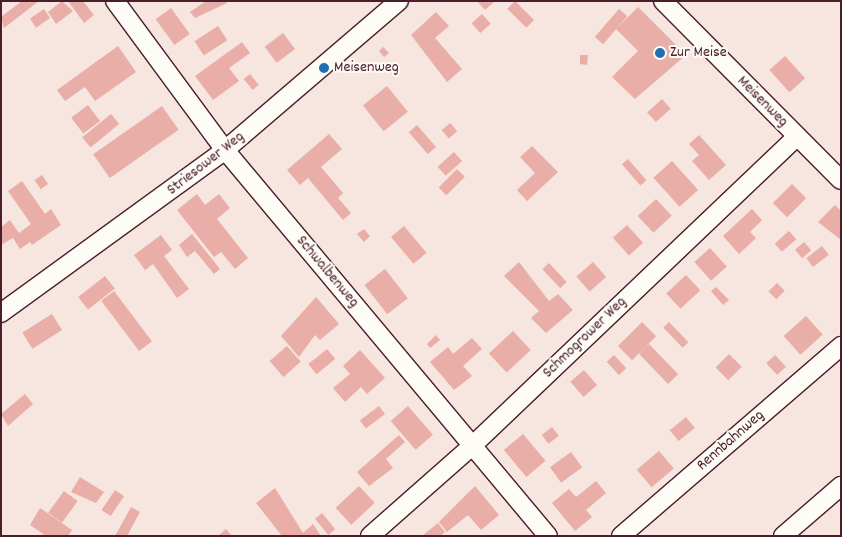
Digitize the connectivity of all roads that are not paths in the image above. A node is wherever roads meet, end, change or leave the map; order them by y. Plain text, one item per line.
1 (115, 1) edge
2 (399, 1) edge
3 (662, 1) edge
4 (797, 137) junction
5 (225, 150) junction
6 (841, 180) edge
7 (1, 313) edge
8 (841, 346) edge
9 (472, 446) junction
10 (841, 486) edge
11 (370, 536) edge
12 (548, 536) edge
13 (621, 536) edge
14 (783, 536) edge

1 - 5 street, Schwalbenweg
2 - 5 street, Striesower Weg
3 - 4 street, Meisenweg
4 - 6 street, Meisenweg
4 - 9 street, Schmogrower Weg
5 - 7 street, Striesower Weg
5 - 9 street, Schwalbenweg
8 - 13 street, Rennbahnweg
9 - 11 street, Schmogrower Weg
9 - 12 street, Schwalbenweg
10 - 14 street

